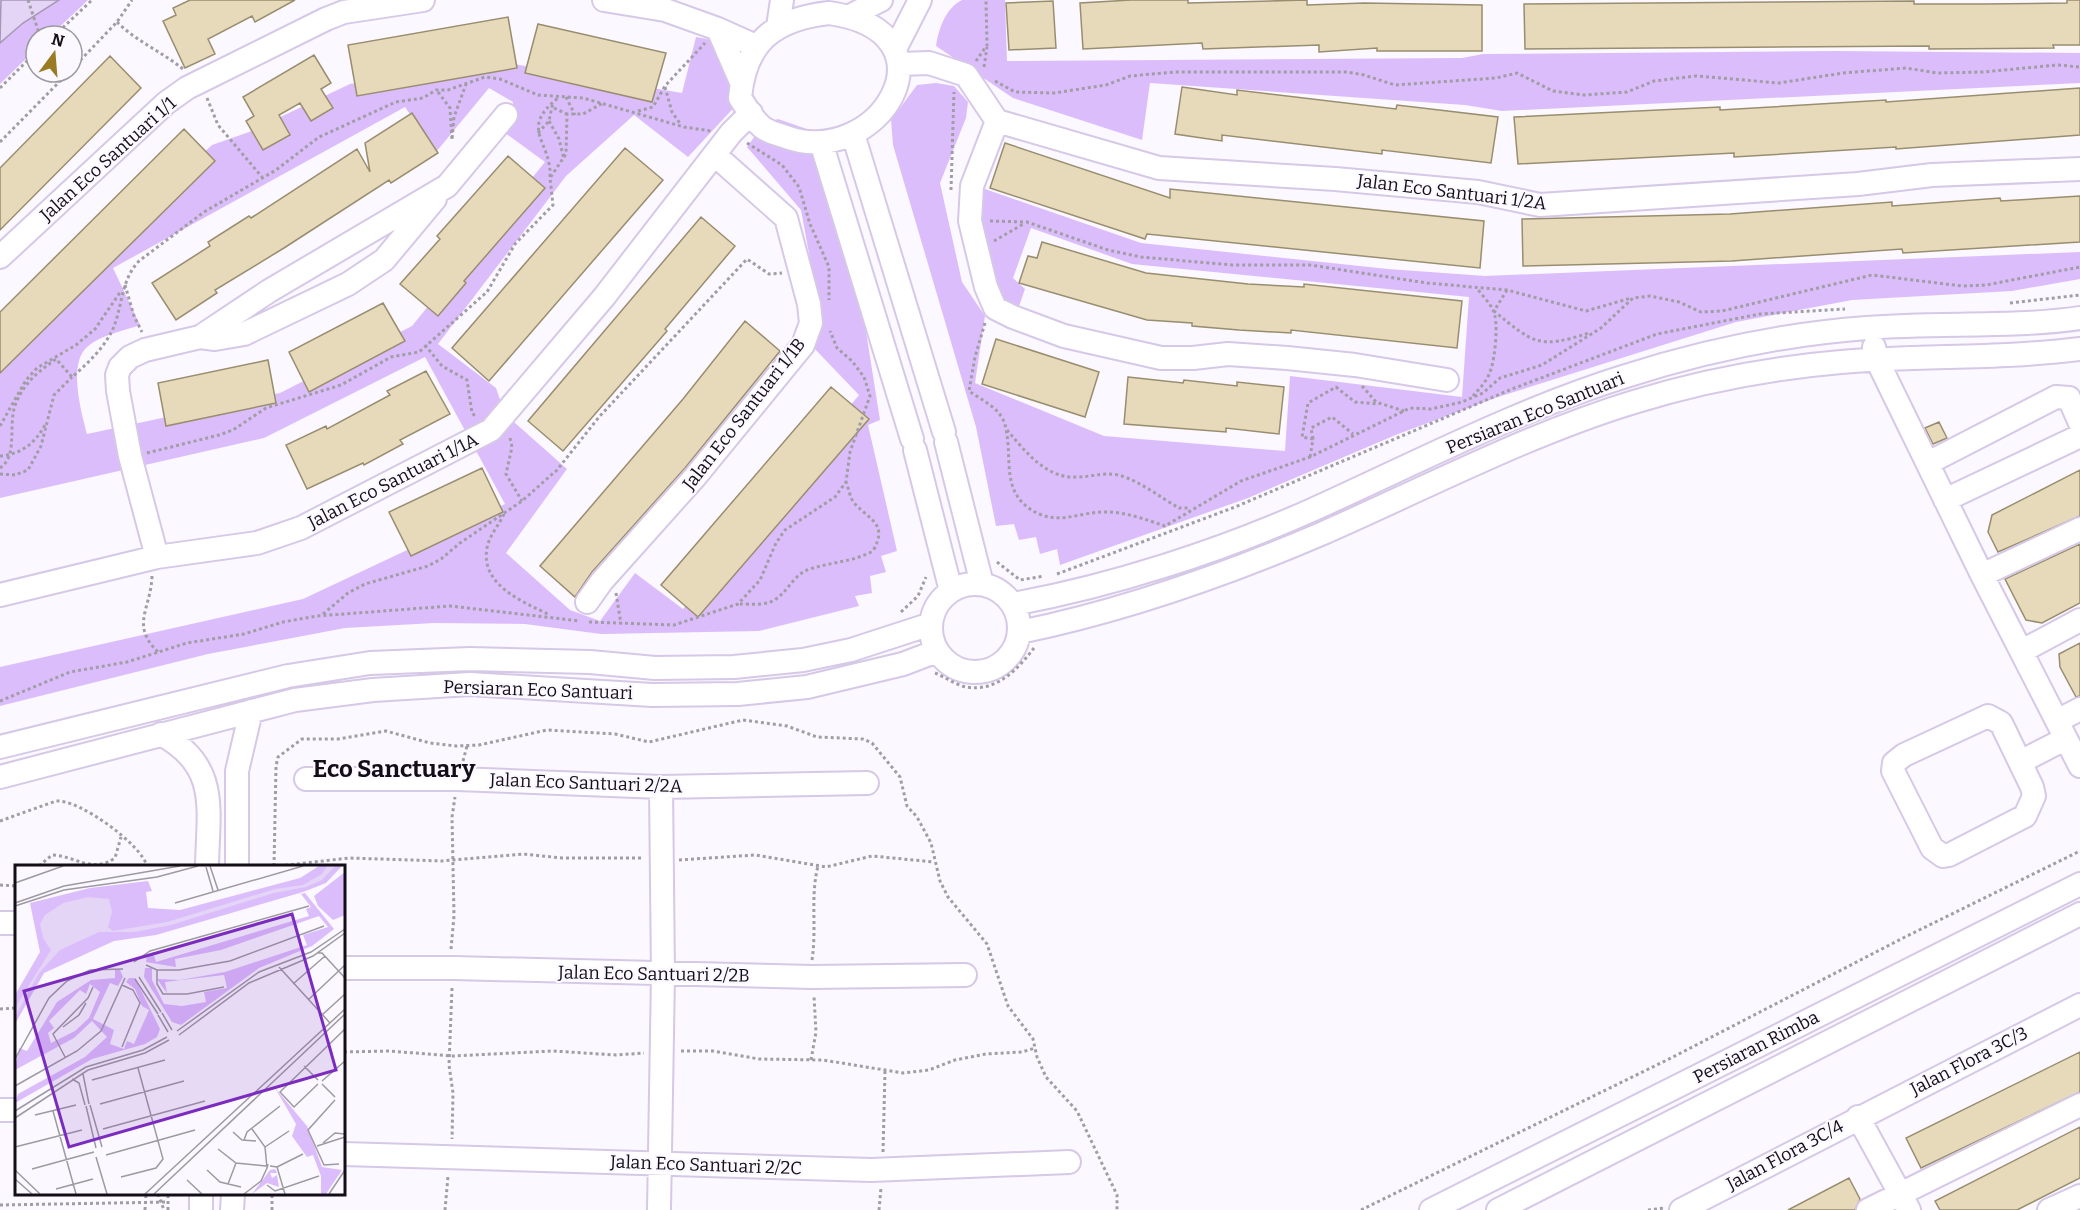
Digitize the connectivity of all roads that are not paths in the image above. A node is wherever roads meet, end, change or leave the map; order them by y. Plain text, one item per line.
1 (423, 0) edge
2 (604, 0) edge
3 (783, 0) edge
4 (881, 0) edge
5 (920, 0) edge
6 (837, 10) edge
7 (778, 27) junction
8 (718, 29) junction
9 (756, 46) junction
10 (897, 57) junction
11 (929, 63) junction
12 (741, 82) junction
13 (894, 95) junction
14 (751, 113) junction
15 (506, 115) dead end
16 (997, 121) junction
17 (853, 134) junction
18 (821, 142) junction
19 (715, 155) junction
20 (2080, 169) edge
21 (447, 186) junction
22 (0, 257) edge
23 (2080, 318) edge
24 (1870, 328) junction
25 (200, 337) junction
26 (2080, 349) edge
27 (1921, 359) junction
28 (1877, 360) junction
29 (1840, 362) junction
30 (1447, 380) dead end
31 (1891, 388) junction
32 (936, 404) junction
33 (905, 412) junction
34 (2080, 423) edge
35 (2080, 436) edge
36 (1928, 463) junction
37 (1945, 500) junction
38 (2080, 529) edge
39 (157, 557) junction
40 (1983, 576) junction
41 (982, 584) junction
42 (951, 591) junction
43 (0, 595) edge
44 (587, 602) dead end
45 (1013, 604) junction
46 (2080, 620) edge
47 (931, 624) junction
48 (1020, 632) junction
49 (938, 651) junction
50 (2022, 651) junction
51 (2080, 709) edge
52 (251, 711) junction
53 (2061, 730) junction
54 (161, 734) junction
55 (0, 747) edge
56 (2020, 762) junction
57 (2080, 766) edge
58 (0, 777) edge
59 (306, 779) dead end
60 (867, 783) dead end
61 (661, 786) junction
62 (208, 799) junction
63 (237, 799) junction
64 (207, 865) edge
65 (237, 865) edge
66 (2080, 884) edge
67 (2080, 914) edge
68 (345, 968) edge
69 (663, 975) junction
70 (965, 975) dead end
71 (2080, 1005) edge
72 (2080, 1105) edge
73 (1858, 1117) junction
74 (345, 1154) edge
75 (1069, 1162) dead end
76 (659, 1165) junction
77 (233, 1195) edge
78 (2080, 1196) edge
79 (1904, 1202) edge
80 (232, 1210) edge
81 (659, 1210) edge
82 (1431, 1210) edge
83 (1498, 1210) edge
84 (1681, 1210) edge
85 (1868, 1210) edge
86 (2049, 1210) edge

1 - 22 street, Jalan Eco Santuari 1/1
2 - 8 street
3 - 7 street
4 - 6 street
5 - 10 street
6 - 7 street
6 - 10 street
7 - 9 street
8 - 9 street
8 - 12 street
9 - 12 street
10 - 11 street
10 - 13 street
11 - 13 street
11 - 16 street
12 - 14 street
13 - 17 street
14 - 18 street
14 - 19 street, Jalan Eco Santuari 1/1A
15 - 21 street
16 - 20 street, Jalan Eco Santuari 1/2A
16 - 30 street
17 - 18 street
17 - 32 street
18 - 33 street
19 - 39 street, Jalan Eco Santuari 1/1A
19 - 44 street, Jalan Eco Santuari 1/1B
21 - 25 street
21 - 25 street
23 - 24 street, Persiaran Eco Santuari
24 - 28 street
24 - 45 street, Persiaran Eco Santuari
25 - 39 street
26 - 27 street, Persiaran Eco Santuari
27 - 28 street, Persiaran Eco Santuari
27 - 31 street
28 - 29 street, Persiaran Eco Santuari
28 - 31 street
29 - 31 street
29 - 48 street, Persiaran Eco Santuari
31 - 36 street
32 - 33 street
32 - 41 street
33 - 42 street
34 - 36 street
35 - 37 street
36 - 37 street
37 - 40 street
38 - 40 street
39 - 43 street, Jalan Eco Santuari 1/1A
40 - 50 street
41 - 42 street
41 - 45 street
42 - 47 street
45 - 48 street
46 - 50 street
47 - 49 street
47 - 55 street, Persiaran Eco Santuari
48 - 49 street
49 - 52 street, Persiaran Eco Santuari
50 - 53 street
51 - 53 street
52 - 54 street, Persiaran Eco Santuari
52 - 63 street
53 - 56 street
53 - 57 street
54 - 58 street, Persiaran Eco Santuari
54 - 62 street
56 - 56 street
59 - 61 street, Jalan Eco Santuari 2/2A
60 - 61 street, Jalan Eco Santuari 2/2A
61 - 69 street
62 - 63 street
62 - 64 street
63 - 65 street
66 - 82 street, Persiaran Rimba
67 - 83 street, Persiaran Rimba
68 - 69 street, Jalan Eco Santuari 2/2B
69 - 70 street, Jalan Eco Santuari 2/2B
69 - 76 street
71 - 73 street, Jalan Flora 3C/3
72 - 79 street
73 - 79 street
73 - 84 street, Jalan Flora 3C/4
74 - 76 street, Jalan Eco Santuari 2/2C
75 - 76 street, Jalan Eco Santuari 2/2C
76 - 81 street
77 - 80 street
78 - 86 street
79 - 85 street

